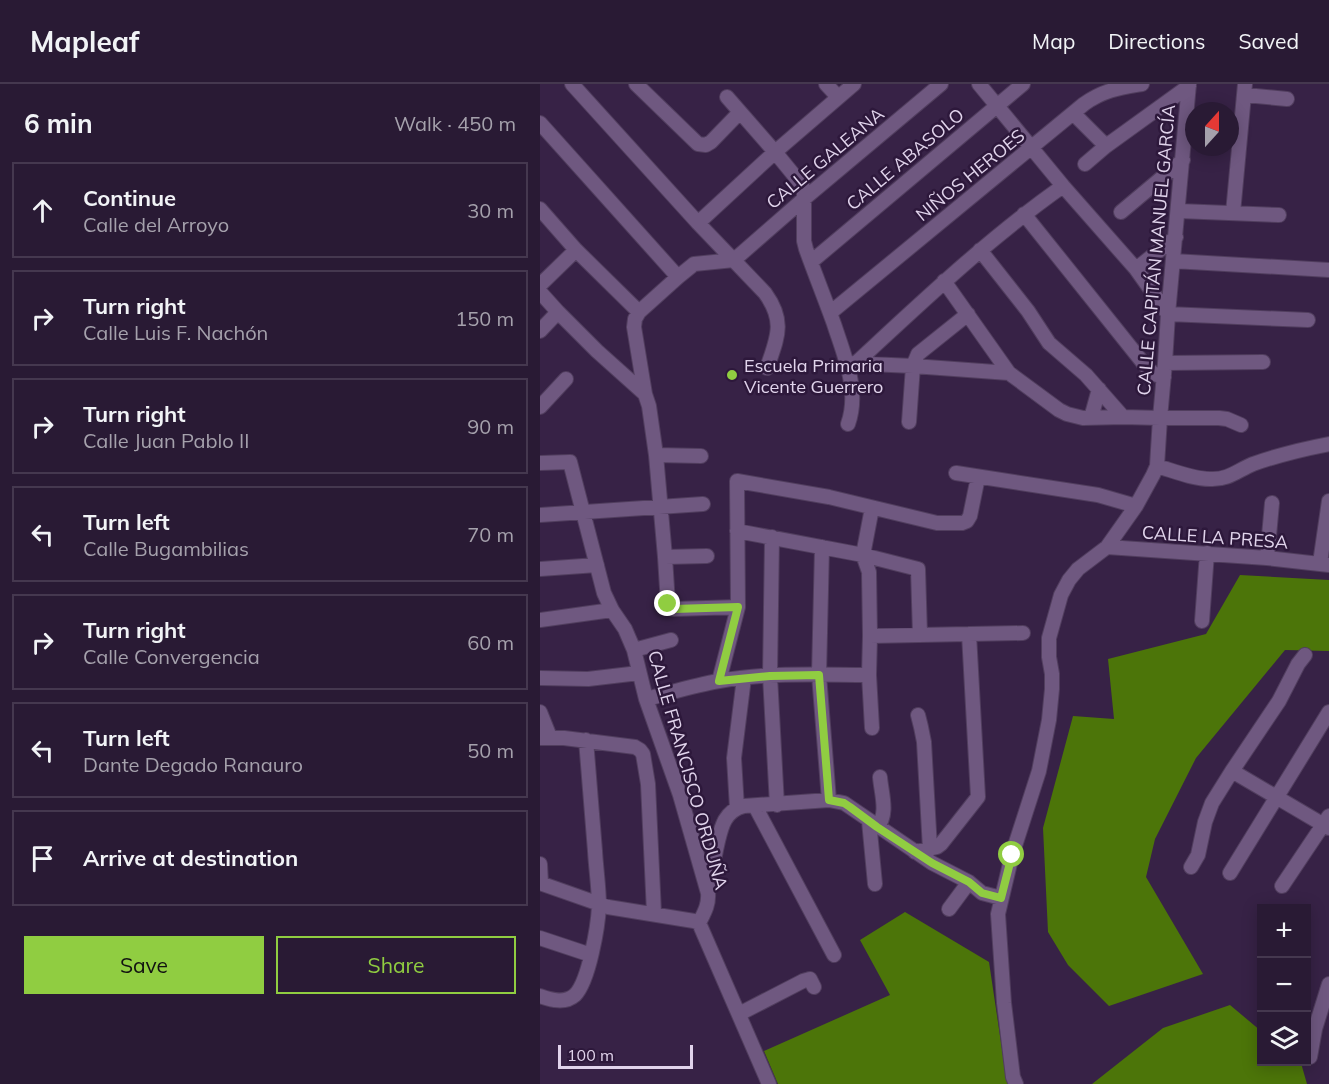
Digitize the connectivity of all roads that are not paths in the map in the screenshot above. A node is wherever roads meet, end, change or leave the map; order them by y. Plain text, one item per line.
1 (572, 84) edge
2 (826, 84) edge
3 (854, 84) edge
4 (941, 84) edge
5 (979, 84) edge
6 (1023, 84) edge
7 (1142, 84) edge
8 (638, 85) edge
9 (1189, 85) edge
10 (1126, 86) edge
11 (1105, 88) edge
12 (1245, 90) edge
13 (727, 97) dead end
14 (838, 97) junction
15 (1287, 99) dead end
16 (997, 106) junction
17 (740, 112) junction
18 (1073, 113) junction
19 (540, 123) edge
20 (1106, 146) junction
21 (1032, 148) junction
22 (775, 152) junction
23 (1183, 160) junction
24 (1085, 164) dead end
25 (1063, 186) junction
26 (805, 198) junction
27 (540, 209) edge
28 (1179, 211) junction
29 (1121, 212) dead end
30 (1233, 213) junction
31 (1024, 214) junction
32 (1279, 215) dead end
33 (698, 223) junction
34 (1176, 237) junction
35 (576, 250) junction
36 (980, 250) junction
37 (734, 260) junction
38 (1173, 261) junction
39 (811, 262) junction
40 (1136, 269) junction
41 (1329, 270) edge
42 (678, 277) junction
43 (944, 281) junction
44 (540, 285) edge
45 (540, 292) edge
46 (558, 312) junction
47 (639, 312) junction
48 (830, 313) junction
49 (968, 314) junction
50 (1168, 314) junction
51 (1308, 320) dead end
52 (540, 331) edge
53 (1263, 362) dead end
54 (852, 363) junction
55 (913, 366) junction
56 (767, 368) dead end
57 (1165, 370) junction
58 (1009, 374) junction
59 (566, 379) dead end
60 (1099, 389) junction
61 (645, 394) junction
62 (540, 408) edge
63 (1123, 417) junction
64 (1091, 418) junction
65 (1160, 418) junction
66 (909, 422) dead end
67 (848, 424) dead end
68 (1241, 425) dead end
69 (1329, 444) edge
70 (656, 455) junction
71 (701, 456) dead end
72 (540, 463) edge
73 (1157, 466) junction
74 (956, 473) dead end
75 (978, 477) junction
76 (1329, 501) edge
77 (1272, 502) dead end
78 (703, 504) dead end
79 (1136, 506) junction
80 (660, 507) junction
81 (872, 508) junction
82 (584, 512) junction
83 (540, 515) edge
84 (737, 531) junction
85 (772, 537) junction
86 (822, 547) junction
87 (1107, 547) junction
88 (1207, 553) junction
89 (863, 555) junction
90 (707, 556) dead end
91 (665, 557) junction
92 (1267, 558) junction
93 (1324, 564) edge
94 (597, 565) junction
95 (540, 569) edge
96 (738, 607) junction
97 (612, 610) junction
98 (540, 620) edge
99 (1202, 621) dead end
100 (1023, 633) dead end
101 (969, 634) junction
102 (920, 635) junction
103 (870, 636) junction
104 (671, 640) dead end
105 (634, 650) junction
106 (1305, 655) dead end
107 (639, 673) junction
108 (819, 675) junction
109 (869, 675) junction
110 (770, 676) junction
111 (540, 678) edge
112 (744, 678) junction
113 (719, 681) junction
114 (646, 699) junction
115 (540, 712) edge
116 (1329, 712) edge
117 (918, 715) dead end
118 (872, 728) dead end
119 (545, 737) edge
120 (586, 740) junction
121 (1232, 771) junction
122 (880, 777) dead end
123 (1278, 797) junction
124 (829, 800) junction
125 (777, 805) junction
126 (755, 806) junction
127 (737, 808) junction
128 (1327, 823) edge
129 (873, 824) junction
130 (930, 849) junction
131 (915, 852) junction
132 (540, 864) edge
133 (1191, 867) dead end
134 (1230, 873) dead end
135 (969, 882) junction
136 (541, 883) edge
137 (875, 884) dead end
138 (1282, 886) dead end
139 (708, 893) junction
140 (1001, 898) junction
141 (599, 904) junction
142 (949, 909) dead end
143 (654, 914) junction
144 (699, 923) junction
145 (540, 938) edge
146 (591, 955) junction
147 (834, 955) dead end
148 (1329, 984) edge
149 (814, 987) dead end
150 (543, 1000) edge
151 (739, 1014) junction
152 (1311, 1051) edge
153 (769, 1084) edge
154 (1016, 1084) edge

1 - 33 street
2 - 14 street
3 - 14 street
4 - 26 street, CALLE GALEANA
5 - 16 street
6 - 16 street, CALLE ABASOLO
7 - 10 street, NIÑOS HEROES
8 - 17 street
9 - 20 street
9 - 23 street, CALLE CAPITÁN MANUEL GARCÍA
10 - 11 street, NIÑOS HEROES
11 - 18 street, NIÑOS HEROES
12 - 15 street
12 - 30 street
13 - 17 street
14 - 22 street
16 - 21 street
16 - 39 street, CALLE ABASOLO
17 - 22 street
18 - 20 street
18 - 21 street, NIÑOS HEROES
19 - 42 street
20 - 24 street
21 - 25 street
21 - 48 street, NIÑOS HEROES
22 - 26 street
22 - 33 street
23 - 28 street, CALLE CAPITÁN MANUEL GARCÍA
23 - 29 street
25 - 31 street
25 - 40 street
26 - 37 street, CALLE GALEANA
26 - 39 street
27 - 35 street
28 - 30 street
28 - 34 street, CALLE CAPITÁN MANUEL GARCÍA
30 - 32 street
31 - 36 street
31 - 57 street
33 - 37 street
34 - 38 street, CALLE CAPITÁN MANUEL GARCÍA
34 - 40 street
35 - 44 street
35 - 47 street
36 - 43 street
36 - 60 street
37 - 42 street
37 - 56 street
38 - 41 street
38 - 50 street, CALLE CAPITÁN MANUEL GARCÍA
39 - 48 street
40 - 50 street
42 - 47 street
43 - 49 street
43 - 54 street
45 - 46 street
46 - 52 street
46 - 61 street
47 - 61 street
48 - 54 street
49 - 55 street
49 - 58 street
50 - 51 street
50 - 57 street, CALLE CAPITÁN MANUEL GARCÍA
53 - 57 street
54 - 55 street
54 - 67 street
55 - 58 street
55 - 66 street
57 - 65 street, CALLE CAPITÁN MANUEL GARCÍA
58 - 64 street
59 - 62 street
60 - 63 street
60 - 64 street
61 - 70 street
63 - 64 street
63 - 65 street
65 - 68 street
65 - 73 street, CALLE CAPITÁN MANUEL GARCÍA
69 - 73 street
70 - 71 street
70 - 80 street
72 - 82 street, CALLE FRANCISCO ORDUÑA
73 - 79 street
74 - 75 street
75 - 79 street
75 - 81 street
76 - 93 street
77 - 92 street
78 - 80 street
79 - 87 street
80 - 82 street
80 - 91 street
81 - 84 street
81 - 89 street
82 - 83 street
82 - 94 street, CALLE FRANCISCO ORDUÑA
84 - 85 street
84 - 96 street
85 - 86 street
85 - 110 street
86 - 89 street
86 - 108 street
87 - 88 street, CALLE LA PRESA
87 - 140 street
88 - 92 street, CALLE LA PRESA
88 - 99 street
89 - 102 street
89 - 103 street
90 - 91 street
91 - 96 street
92 - 93 street, CALLE LA PRESA
94 - 95 street
94 - 97 street, CALLE FRANCISCO ORDUÑA
96 - 113 street
97 - 98 street
97 - 105 street, CALLE FRANCISCO ORDUÑA
100 - 101 street
101 - 102 street
101 - 130 street
102 - 103 street
103 - 109 street
104 - 105 street
105 - 107 street, CALLE FRANCISCO ORDUÑA
106 - 121 street
107 - 111 street
107 - 114 street, CALLE FRANCISCO ORDUÑA
108 - 109 street
108 - 110 street
108 - 124 street
109 - 118 street
110 - 112 street
110 - 125 street
112 - 113 street
112 - 127 street
113 - 114 street
114 - 139 street, CALLE FRANCISCO ORDUÑA
115 - 119 street
116 - 123 street
117 - 130 street
119 - 120 street
120 - 141 street
120 - 143 street
121 - 123 street
121 - 133 street
122 - 129 street
123 - 128 street
123 - 134 street
124 - 125 street
124 - 129 street
125 - 126 street
126 - 127 street
126 - 147 street
127 - 139 street
128 - 138 street
129 - 131 street
129 - 137 street
130 - 131 street
131 - 135 street
132 - 136 street
135 - 140 street
135 - 142 street
136 - 141 street
139 - 144 street, CALLE FRANCISCO ORDUÑA
140 - 154 street
141 - 143 street
141 - 146 street
143 - 144 street
144 - 151 street
145 - 146 street
146 - 150 street
148 - 152 street
149 - 151 street
151 - 153 street

